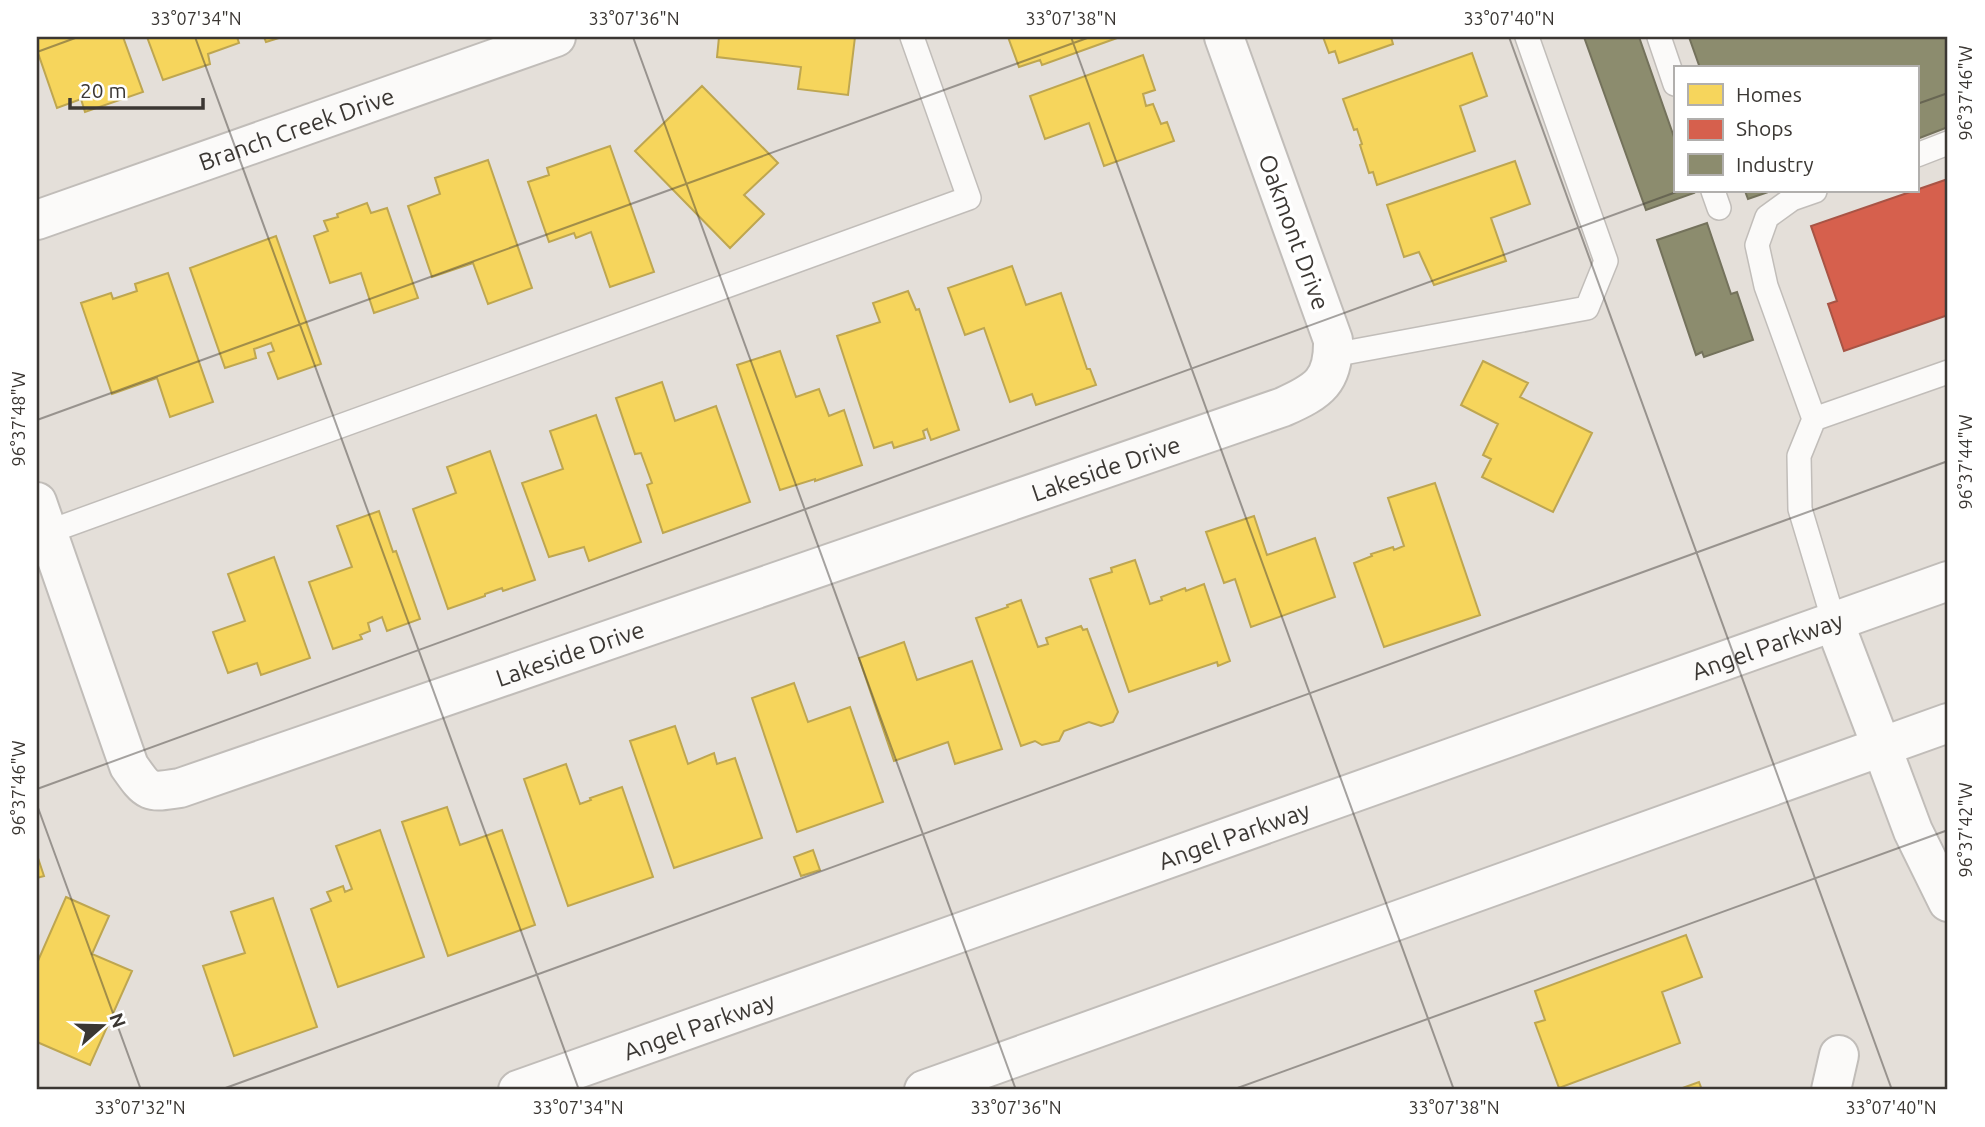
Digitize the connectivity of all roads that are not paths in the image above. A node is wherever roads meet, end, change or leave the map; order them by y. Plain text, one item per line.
1 (556, 37) edge
2 (912, 37) edge
3 (1224, 37) edge
4 (1527, 37) edge
5 (1659, 37) edge
6 (1674, 81) edge
7 (1948, 143) edge
8 (1918, 155) edge
9 (1812, 192) edge
10 (37, 220) edge
11 (1333, 355) junction
12 (1948, 372) edge
13 (1814, 419) junction
14 (42, 517) edge
15 (1948, 581) edge
16 (1835, 622) junction
17 (1948, 723) edge
18 (1882, 748) junction
19 (1948, 902) edge
20 (519, 1090) edge
21 (924, 1090) edge

1 - 10 main road, Branch Creek Drive
2 - 14 lane
3 - 11 main road, Oakmont Drive
4 - 11 lane
5 - 6 lane
7 - 8 lane
9 - 13 lane
11 - 14 main road, Lakeside Drive
12 - 13 lane
13 - 16 lane
15 - 16 main road, Angel Parkway
16 - 18 main road
16 - 20 main road, Angel Parkway
17 - 18 main road
18 - 19 main road
18 - 21 main road

